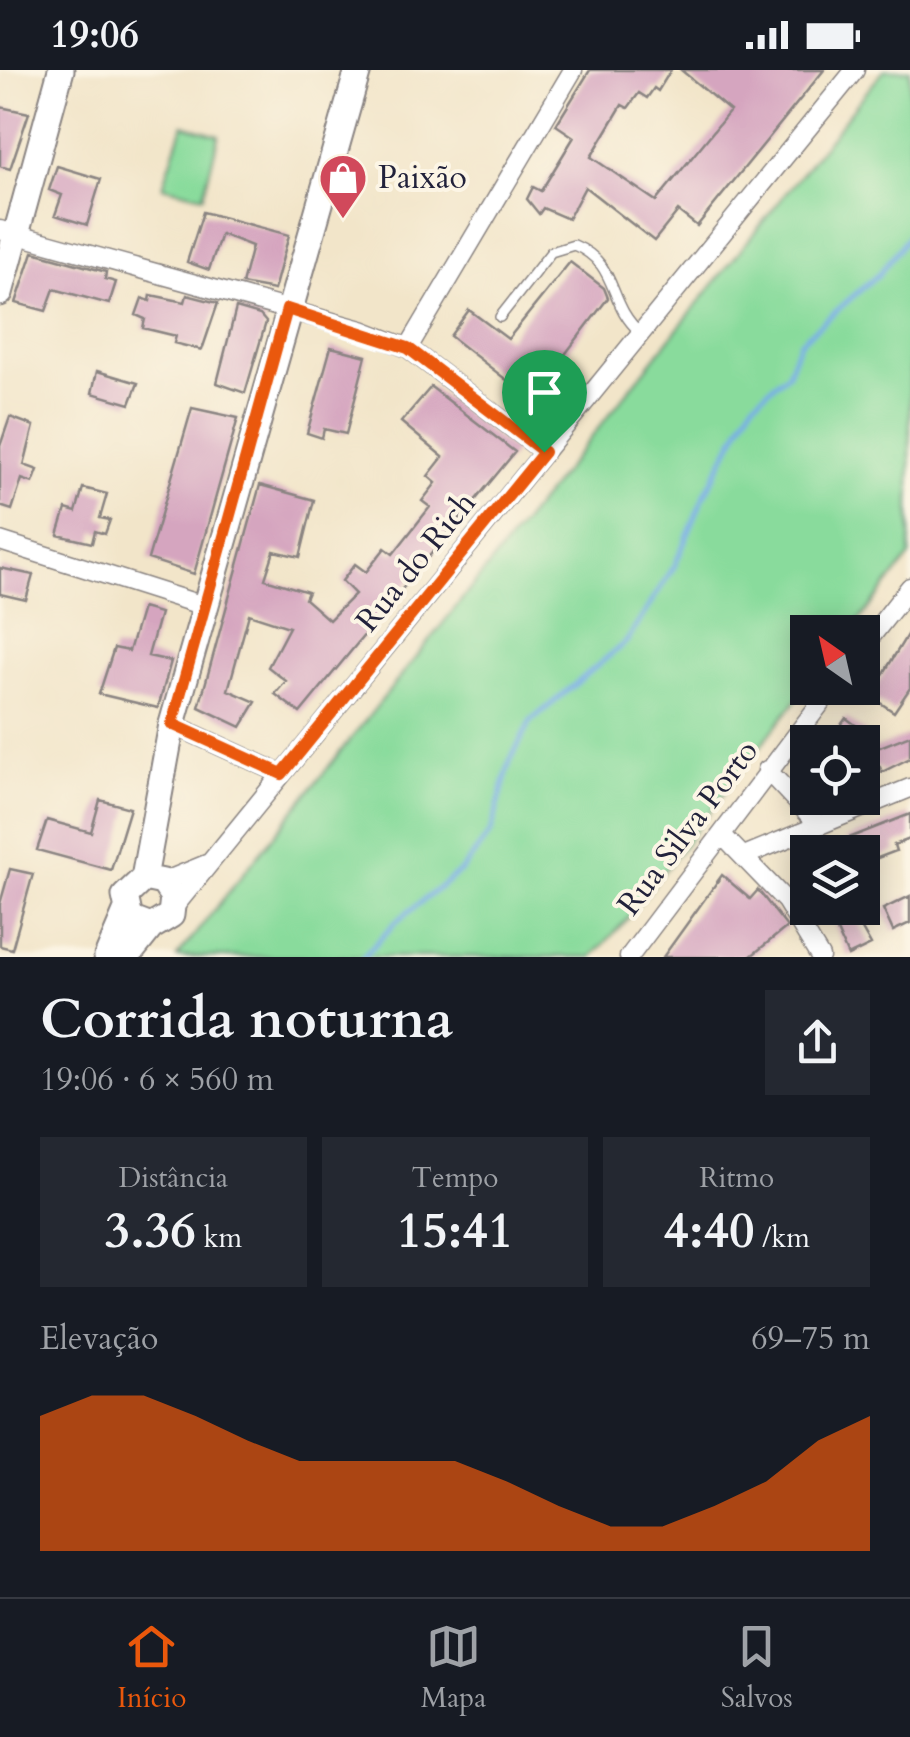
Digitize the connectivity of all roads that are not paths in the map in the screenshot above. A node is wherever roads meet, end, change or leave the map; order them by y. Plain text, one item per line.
1 (61, 70) edge
2 (358, 70) edge
3 (573, 70) edge
4 (855, 70) edge
5 (8, 232) edge
6 (0, 293) edge
7 (287, 309) junction
8 (500, 317) dead end
9 (641, 334) junction
10 (408, 348) junction
11 (544, 452) junction
12 (0, 540) edge
13 (910, 588) edge
14 (204, 606) junction
15 (880, 626) edge
16 (819, 705) edge
17 (172, 724) junction
18 (767, 770) junction
19 (282, 774) junction
20 (910, 788) edge
21 (819, 826) junction
22 (722, 836) junction
23 (744, 856) junction
24 (214, 861) junction
25 (154, 880) junction
26 (174, 907) junction
27 (126, 912) junction
28 (151, 927) junction
29 (107, 957) edge
30 (127, 957) edge
31 (629, 957) edge
32 (820, 957) edge

1 - 5 street
2 - 7 street
3 - 10 street
4 - 9 street, Rua do Rich
5 - 6 street
5 - 7 street
7 - 10 street
7 - 14 street
8 - 9 lane
9 - 11 street, Rua do Rich
10 - 11 street
11 - 19 street, Rua do Rich
12 - 14 street
13 - 15 street
14 - 17 street
16 - 18 street, Rua Silva Porto
17 - 19 street
17 - 25 street
18 - 21 street
18 - 22 street, Rua Silva Porto
19 - 24 street, Rua do Rich
20 - 21 street
21 - 23 street
22 - 23 street
22 - 31 street, Rua Silva Porto
23 - 32 street
24 - 25 street, Rua do Rich
24 - 26 street, Rua do Rich
25 - 26 street
25 - 27 street
26 - 28 street
27 - 28 street
27 - 29 street
28 - 30 street

